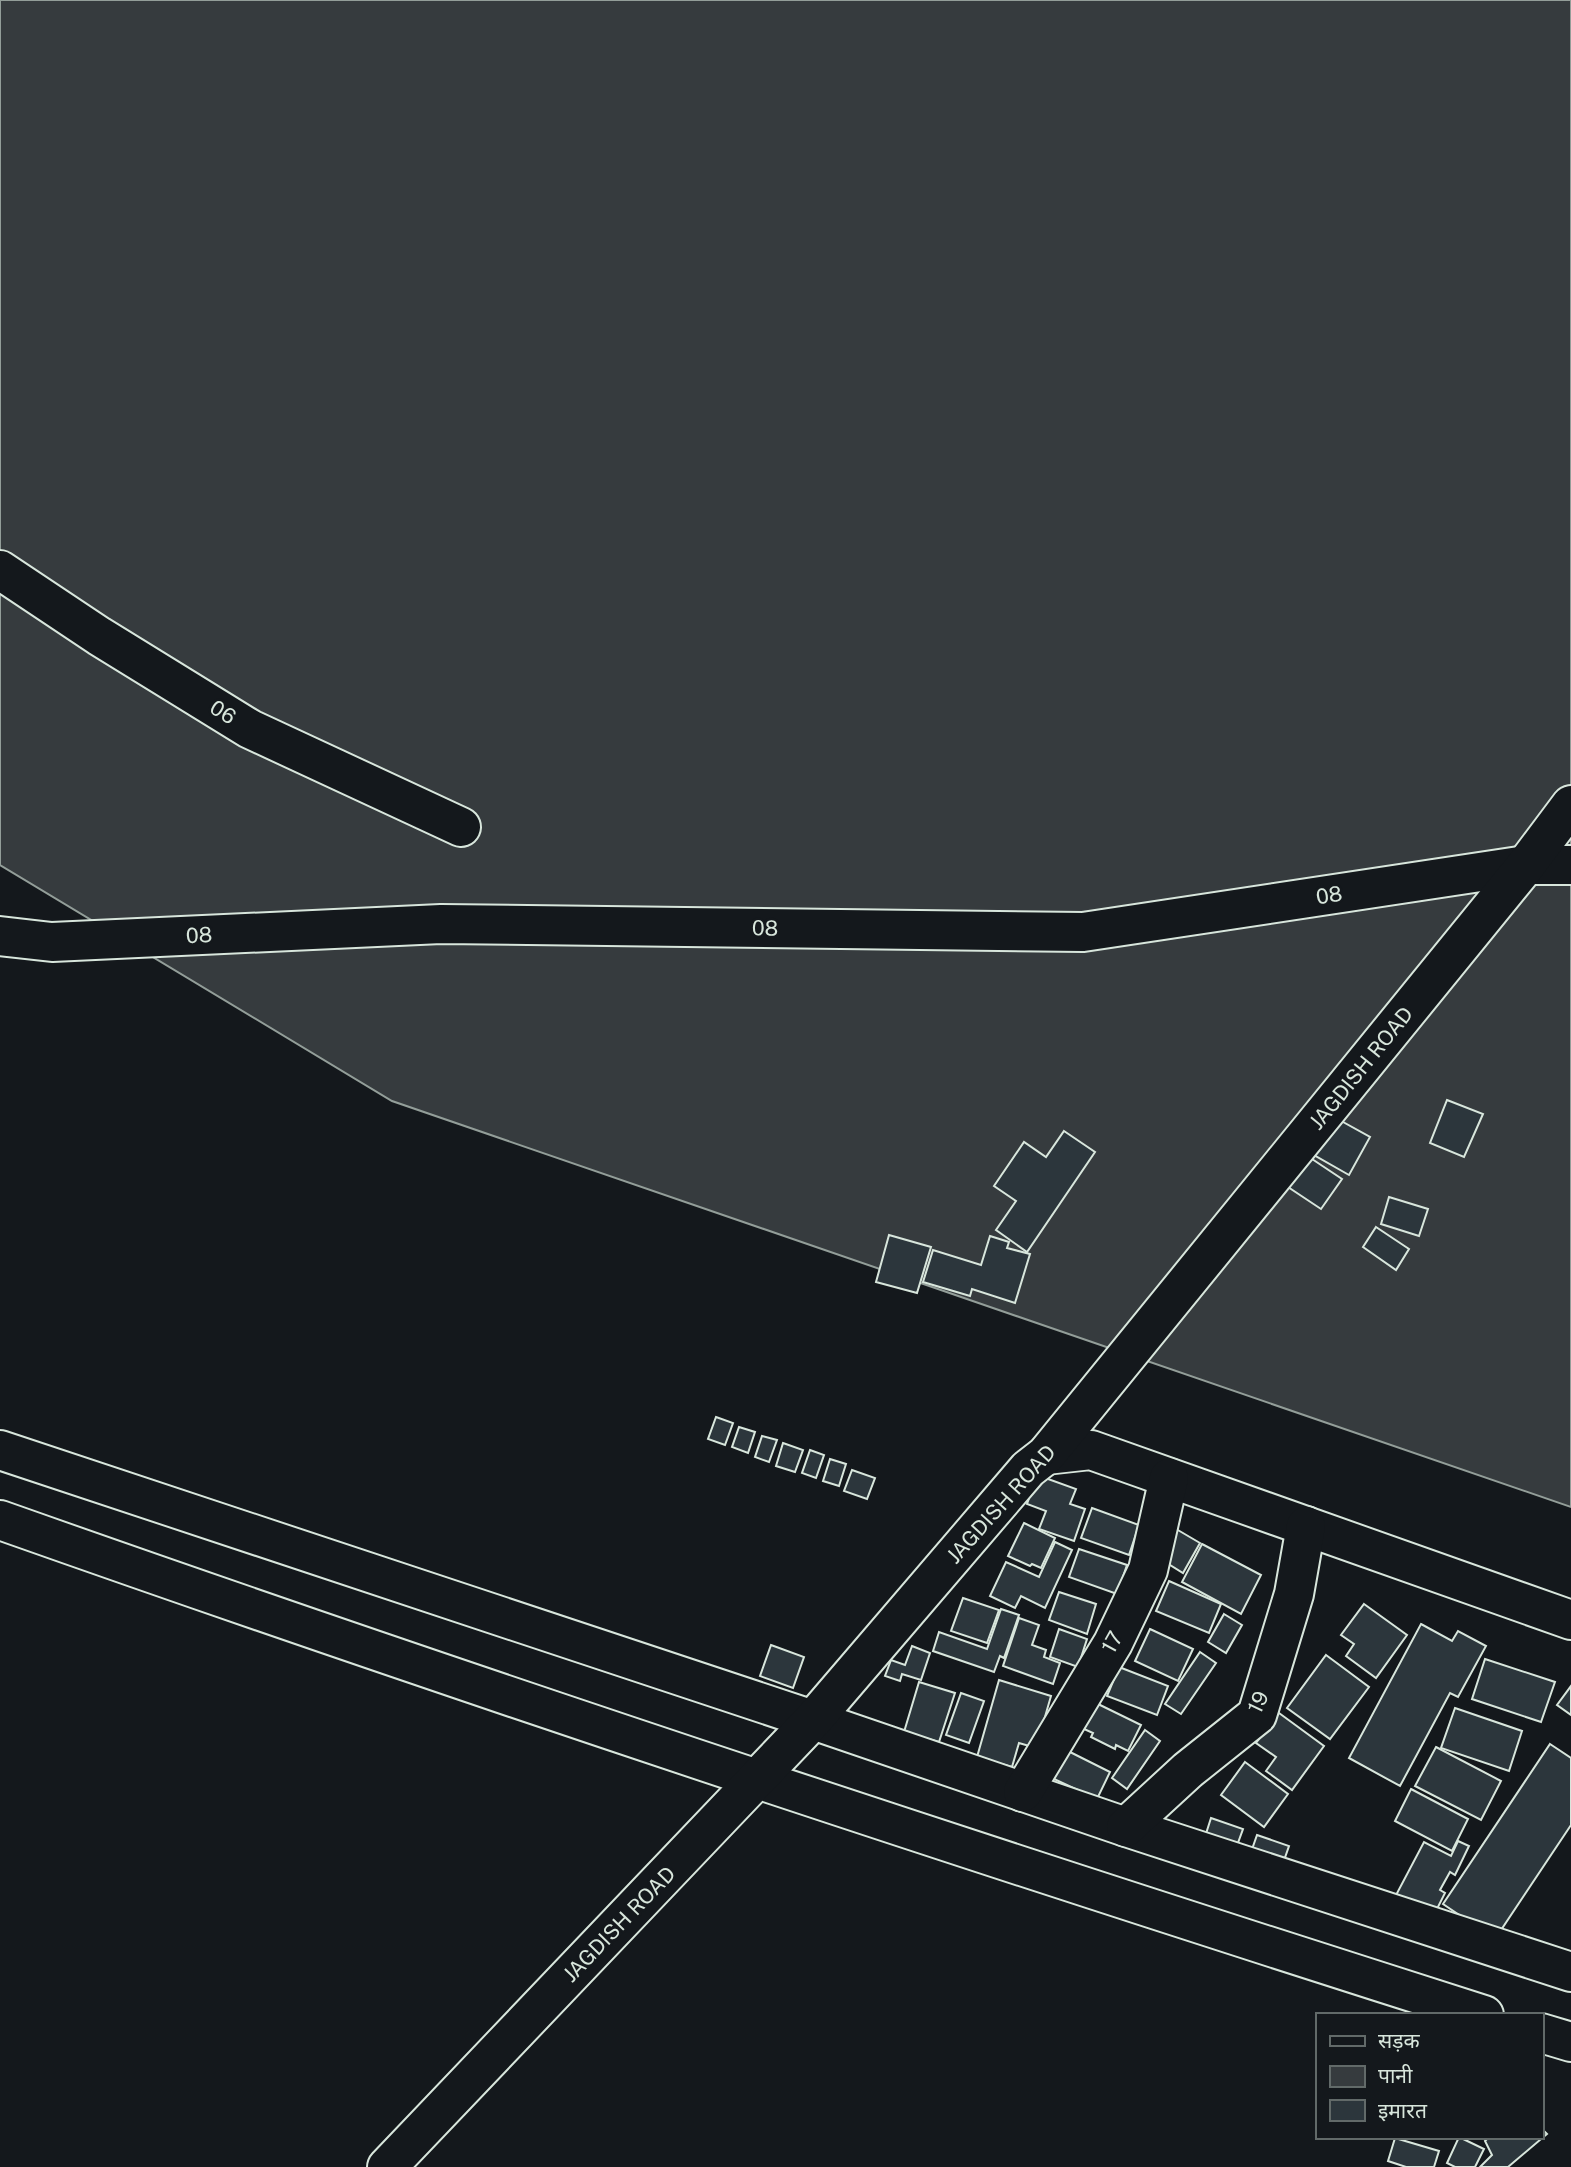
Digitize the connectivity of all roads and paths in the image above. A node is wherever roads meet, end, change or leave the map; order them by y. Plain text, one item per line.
1 (0, 570) edge
2 (1571, 805) edge
3 (461, 827) dead end
4 (1571, 864) edge
5 (1526, 865) junction
6 (0, 936) edge
7 (0, 1450) edge
8 (1046, 1455) junction
9 (1170, 1478) junction
10 (0, 1520) edge
11 (1306, 1526) junction
12 (1571, 1620) edge
13 (813, 1720) junction
14 (759, 1778) junction
15 (1023, 1792) junction
16 (1126, 1827) junction
17 (1571, 1972) edge
18 (1478, 2013) edge
19 (1543, 2034) edge
20 (1571, 2042) edge
21 (387, 2167) edge

1 - 3 street, 06
2 - 5 street, JAGDISH ROAD
4 - 5 street, 08
5 - 6 street, 08
5 - 8 street, JAGDISH ROAD
7 - 13 street
8 - 9 street
8 - 13 street, JAGDISH ROAD
9 - 11 street
9 - 15 street, 17
10 - 14 street
11 - 12 street
11 - 16 street, 19
13 - 14 street, JAGDISH ROAD
13 - 15 street
14 - 18 street
14 - 21 street, JAGDISH ROAD
15 - 16 street
16 - 17 street
19 - 20 street

